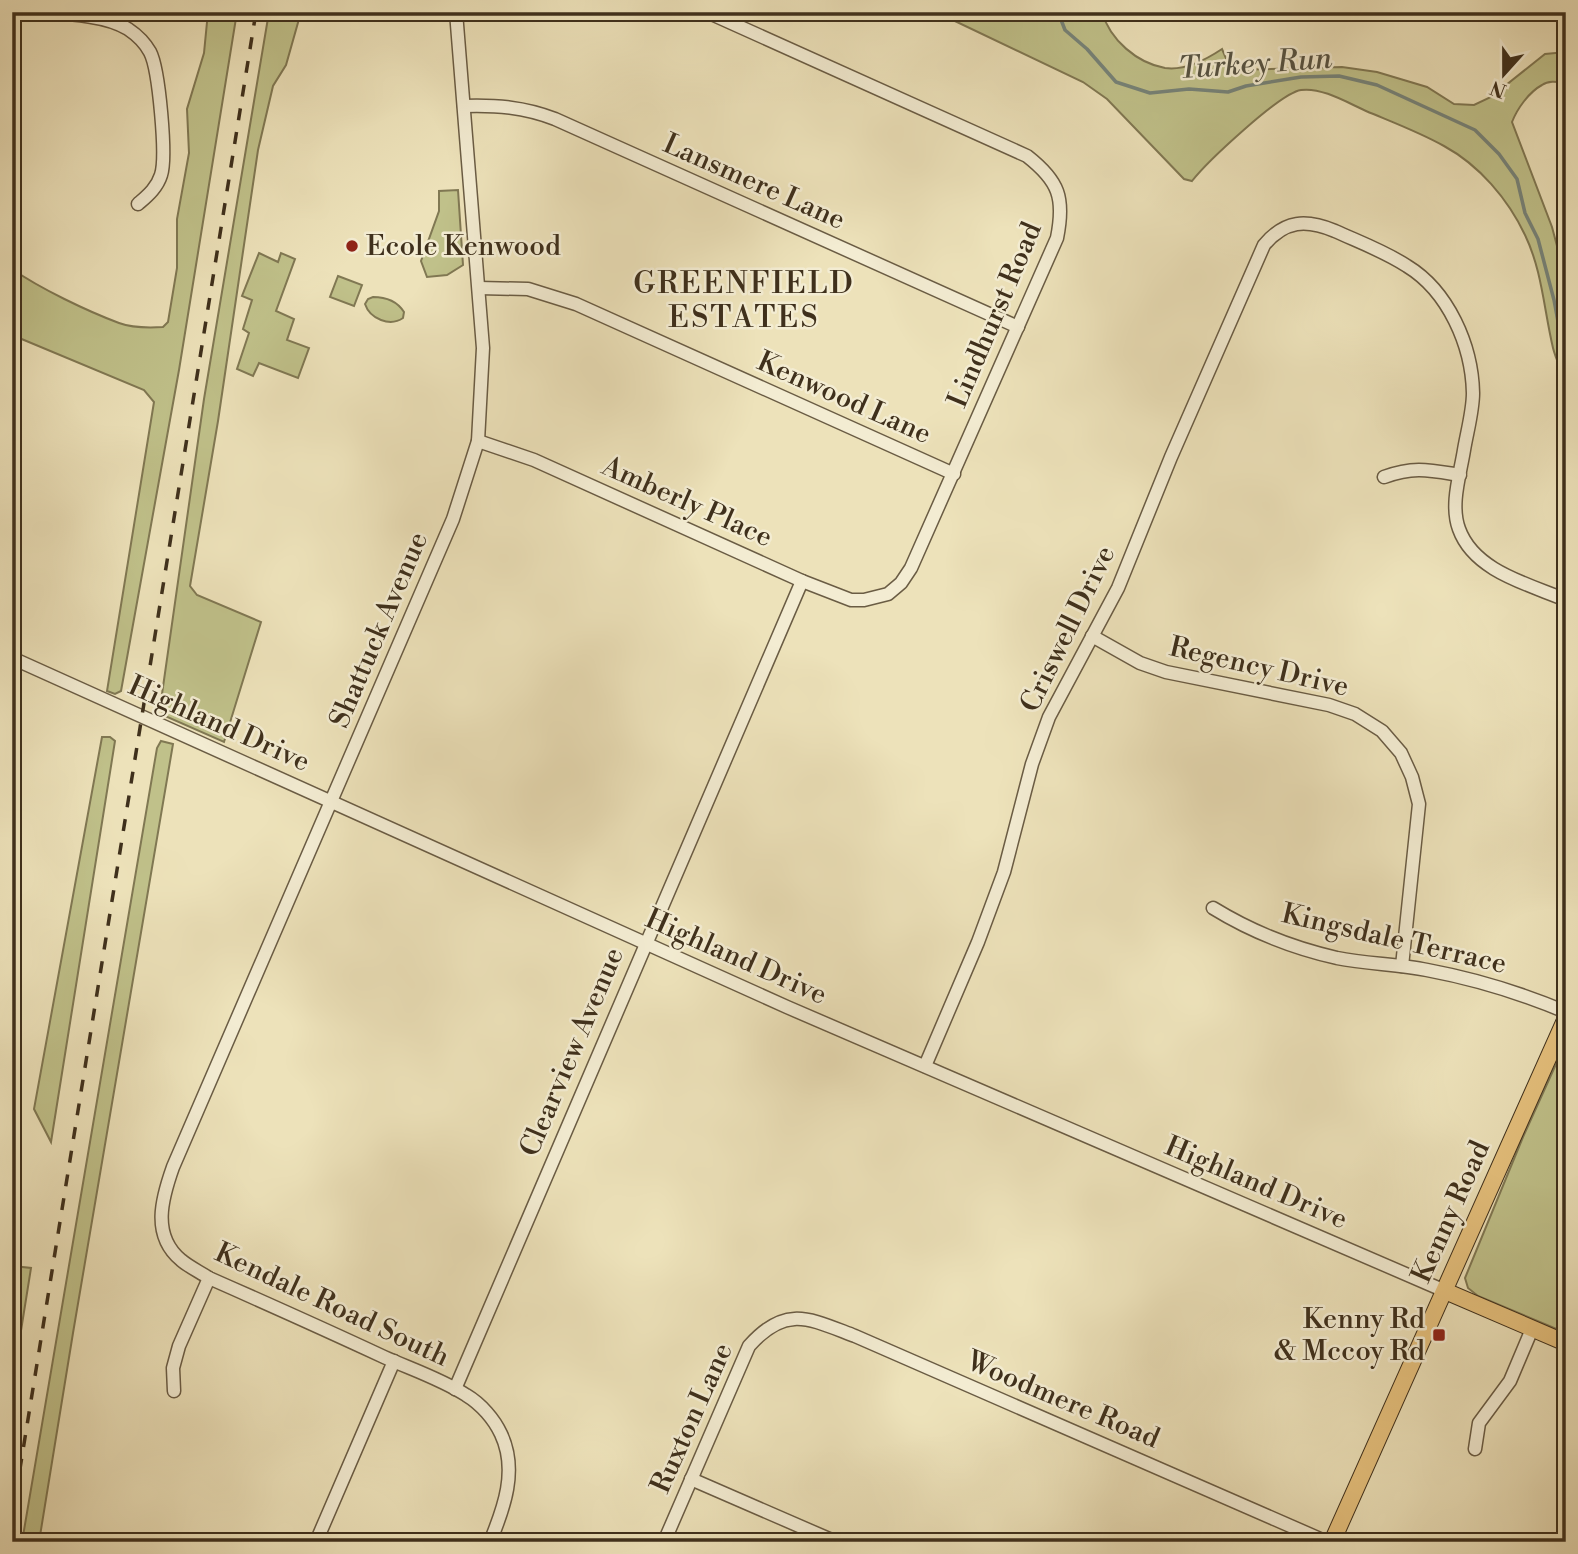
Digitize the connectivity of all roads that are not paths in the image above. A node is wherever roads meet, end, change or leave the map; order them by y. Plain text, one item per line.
1 (28, 12) edge
2 (456, 12) edge
3 (707, 12) edge
4 (464, 106) junction
5 (138, 204) dead end
6 (479, 288) junction
7 (1018, 327) junction
8 (478, 441) junction
9 (954, 474) junction
10 (1460, 475) junction
11 (1384, 477) dead end
12 (802, 581) junction
13 (878, 597) joint
14 (1566, 600) edge
15 (1092, 636) junction
16 (12, 658) edge
17 (332, 801) junction
18 (1213, 908) dead end
19 (645, 943) junction
20 (1402, 967) junction
21 (1566, 1012) edge
22 (1566, 1018) edge
23 (925, 1066) junction
24 (164, 1233) joint
25 (209, 1278) junction
26 (1445, 1291) junction
27 (776, 1322) joint
28 (1532, 1329) junction
29 (1566, 1343) edge
30 (394, 1361) junction
31 (455, 1389) junction
32 (174, 1391) dead end
33 (1475, 1449) dead end
34 (691, 1479) junction
35 (316, 1542) edge
36 (490, 1542) edge
37 (664, 1542) edge
38 (836, 1542) edge
39 (1330, 1542) edge

1 - 5 street
2 - 4 street, Shattuck Avenue
3 - 7 street, Lindhurst Road
4 - 6 street, Shattuck Avenue
4 - 7 street, Lansmere Lane
6 - 8 street, Shattuck Avenue
6 - 9 street, Kenwood Lane
7 - 9 street, Lindhurst Road
8 - 12 street, Amberly Place
8 - 17 street, Shattuck Avenue
9 - 13 street, Lindhurst Road
10 - 11 street
10 - 14 street
10 - 15 street, Criswell Drive
12 - 13 street, Amberly Place
12 - 19 street, Clearview Avenue
15 - 20 street, Regency Drive
15 - 23 street, Criswell Drive
16 - 17 street, Highland Drive
17 - 19 street, Highland Drive
17 - 24 street, Shattuck Avenue
18 - 20 street, Kingsdale Terrace
19 - 23 street, Highland Drive
19 - 31 street, Clearview Avenue
20 - 21 street, Kingsdale Terrace
22 - 26 main road, Kenny Road
23 - 26 street, Highland Drive
24 - 25 street, Kendale Road South
25 - 30 street, Kendale Road South
25 - 32 street
26 - 28 main road
26 - 39 main road, Kenny Road
27 - 34 street, Ruxton Lane
27 - 39 street, Woodmere Road
28 - 29 main road
28 - 33 street
30 - 31 street, Kendale Road South
30 - 35 street
31 - 36 street, Kendale Road South
34 - 37 street, Ruxton Lane
34 - 38 street

